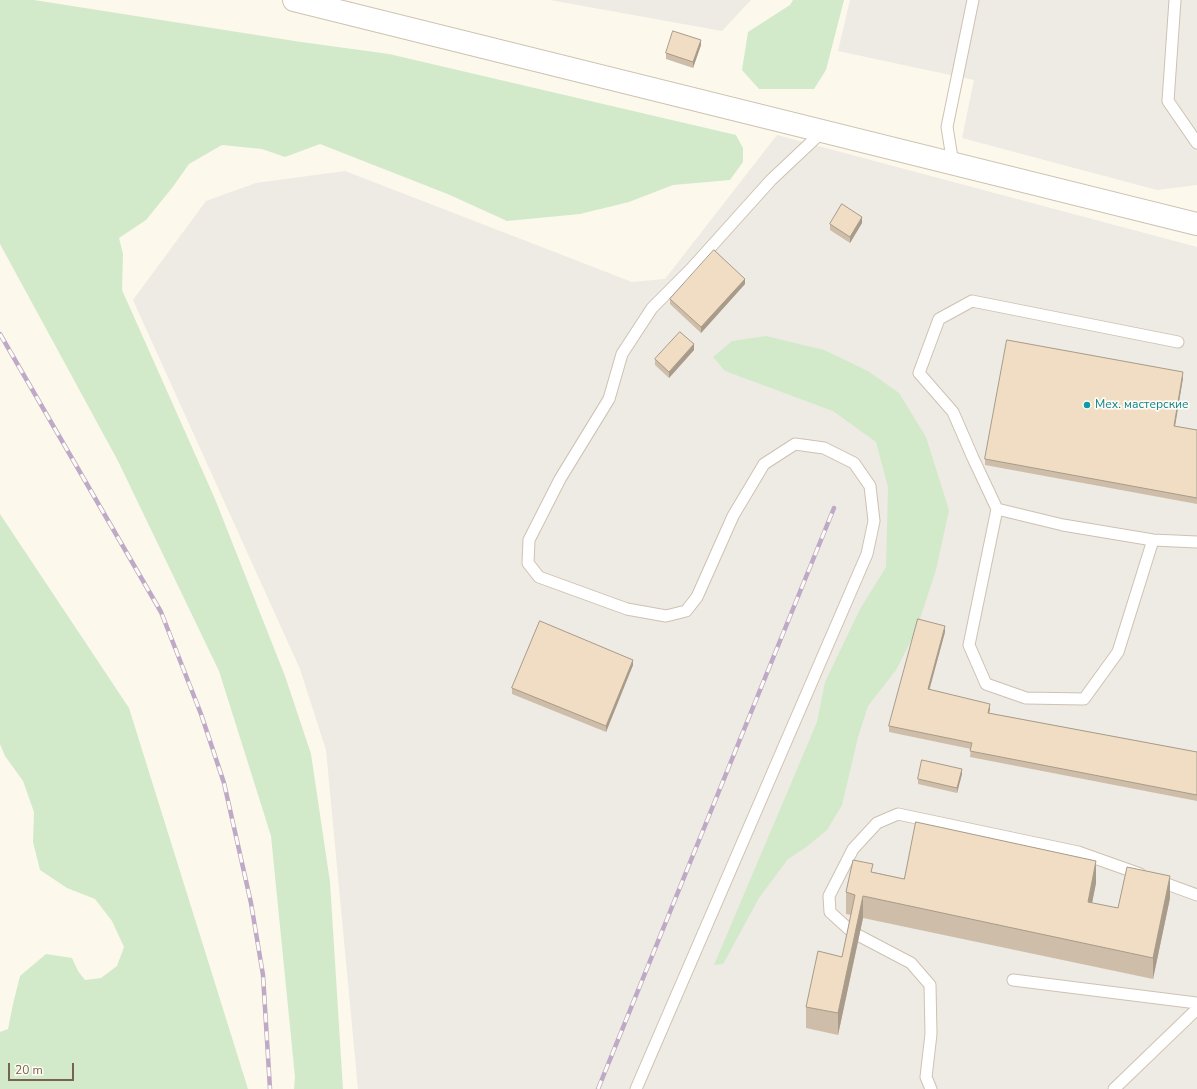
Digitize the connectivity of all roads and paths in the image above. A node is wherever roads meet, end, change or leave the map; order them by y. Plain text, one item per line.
1 (294, 0) edge
2 (973, 0) edge
3 (1175, 0) edge
4 (822, 132) junction
5 (1197, 142) edge
6 (953, 164) junction
7 (1197, 224) edge
8 (1178, 342) dead end
9 (997, 509) junction
10 (1153, 540) junction
11 (1197, 542) edge
12 (1197, 895) edge
13 (1013, 980) dead end
14 (1197, 1003) edge
15 (1197, 1009) edge
16 (636, 1089) edge
17 (931, 1089) edge
18 (1114, 1089) edge

1 - 4 street
2 - 6 lane
3 - 5 lane
4 - 6 street
4 - 16 lane
6 - 7 street
8 - 9 lane
9 - 10 lane
9 - 10 lane
10 - 11 lane
12 - 17 lane
13 - 14 lane
15 - 18 lane

